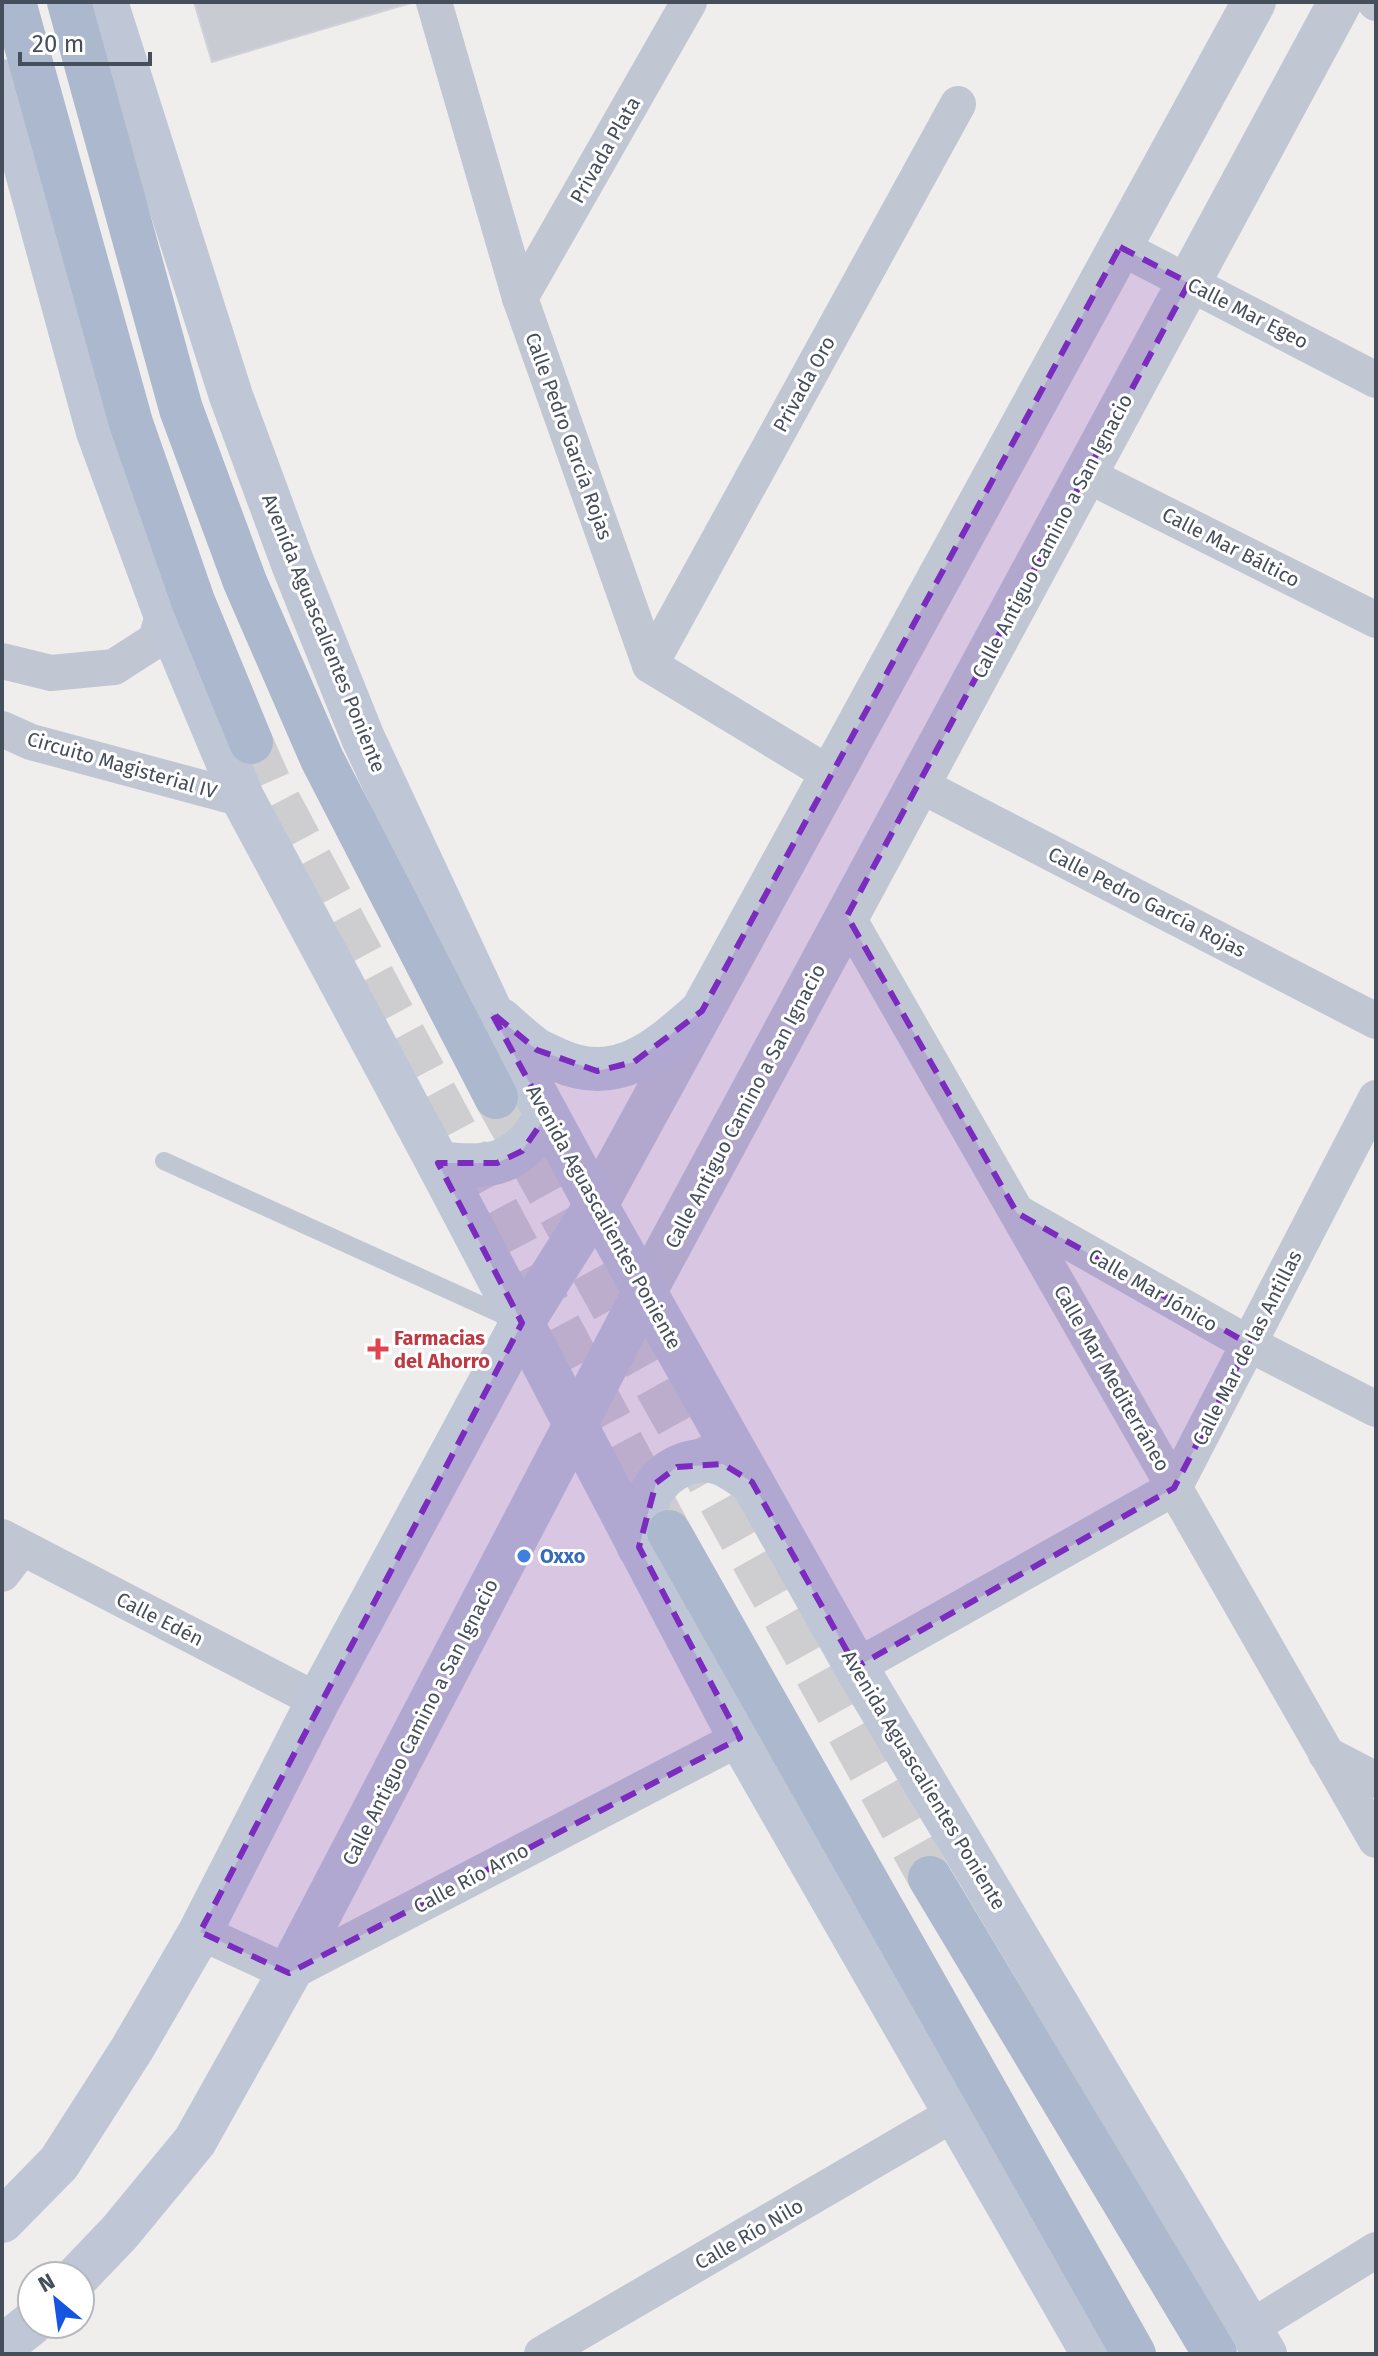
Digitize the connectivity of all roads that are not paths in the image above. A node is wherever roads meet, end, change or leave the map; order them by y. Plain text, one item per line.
1 (14, 2) edge
2 (69, 2) edge
3 (106, 2) edge
4 (434, 2) edge
5 (689, 2) edge
6 (1254, 2) edge
7 (1340, 2) edge
8 (2, 81) edge
9 (958, 104) dead end
10 (1120, 247) junction
11 (1189, 283) junction
12 (520, 298) junction
13 (1376, 380) edge
14 (1085, 474) junction
15 (164, 611) junction
16 (1376, 620) edge
17 (2, 661) edge
18 (650, 665) junction
19 (2, 729) edge
20 (251, 742) tunnel mouth
21 (831, 775) junction
22 (918, 784) junction
23 (243, 799) junction
24 (847, 916) junction
25 (702, 1011) junction
26 (491, 1012) junction
27 (1376, 1021) edge
28 (496, 1097) tunnel mouth
29 (1376, 1098) edge
30 (547, 1115) junction
31 (164, 1161) dead end
32 (438, 1163) junction
33 (596, 1205) junction
34 (1017, 1213) junction
35 (645, 1291) junction
36 (522, 1323) junction
37 (1249, 1344) junction
38 (1376, 1409) edge
39 (575, 1423) junction
40 (752, 1482) junction
41 (1174, 1488) junction
42 (654, 1540) junction
43 (9, 1553) edge
44 (856, 1667) junction
45 (318, 1701) junction
46 (740, 1738) junction
47 (1326, 1754) junction
48 (1376, 1780) edge
49 (1376, 1840) edge
50 (930, 1878) tunnel mouth
51 (200, 1932) junction
52 (289, 1973) junction
53 (955, 2113) junction
54 (2, 2221) edge
55 (1376, 2250) edge
56 (93, 2260) edge
57 (1257, 2341) edge
58 (542, 2354) edge
59 (1093, 2354) edge
60 (1134, 2354) edge
61 (1215, 2354) edge

1 - 20 main road
2 - 28 main road, Avenida Aguascalientes Poniente
3 - 26 main road, Avenida Aguascalientes Poniente
4 - 12 street, Calle Pedro García Rojas
5 - 12 street, Privada Plata
6 - 10 street
7 - 11 street, Calle Antiguo Camino a San Ignacio
8 - 15 main road
9 - 18 street, Privada Oro
10 - 11 street, Calle Mar Egeo
10 - 21 street
11 - 13 street, Calle Mar Egeo
11 - 14 street, Calle Antiguo Camino a San Ignacio
12 - 18 street, Calle Pedro García Rojas
14 - 16 street, Calle Mar Báltico
14 - 22 street, Calle Antiguo Camino a San Ignacio
15 - 17 street
15 - 23 main road
18 - 21 street
19 - 23 street, Circuito Magisterial IV
21 - 25 street
22 - 24 street, Calle Antiguo Camino a San Ignacio
22 - 27 street, Calle Pedro García Rojas
23 - 32 main road
24 - 34 street, Calle Mar Mediterráneo
24 - 35 street, Calle Antiguo Camino a San Ignacio
25 - 26 main road
25 - 33 street
26 - 30 main road, Avenida Aguascalientes Poniente
29 - 37 street, Calle Mar de las Antillas
30 - 32 main road
30 - 33 main road, Avenida Aguascalientes Poniente
31 - 36 lane
32 - 36 main road
33 - 35 main road, Avenida Aguascalientes Poniente
33 - 36 main road
34 - 37 street, Calle Mar Jónico
34 - 41 street, Calle Mar Mediterráneo
35 - 39 main road, Calle Antiguo Camino a San Ignacio
35 - 40 main road, Avenida Aguascalientes Poniente
36 - 39 main road
36 - 45 main road
37 - 38 street, Calle Mar Jónico
37 - 41 street, Calle Mar de las Antillas
39 - 42 main road
39 - 52 main road, Calle Antiguo Camino a San Ignacio
40 - 42 main road
40 - 44 main road, Avenida Aguascalientes Poniente
41 - 44 street
41 - 47 street, Calle Mar Mediterráneo
42 - 46 main road
42 - 60 main road
43 - 45 street, Calle Edén
44 - 57 main road, Avenida Aguascalientes Poniente
45 - 51 main road
46 - 52 street, Calle Río Arno
46 - 53 main road
47 - 48 street
47 - 49 street, Calle Mar Mediterráneo
50 - 61 main road
51 - 52 street
51 - 54 main road
52 - 56 main road, Calle Antiguo Camino a San Ignacio
53 - 58 street, Calle Río Nilo
53 - 59 main road
55 - 57 street

